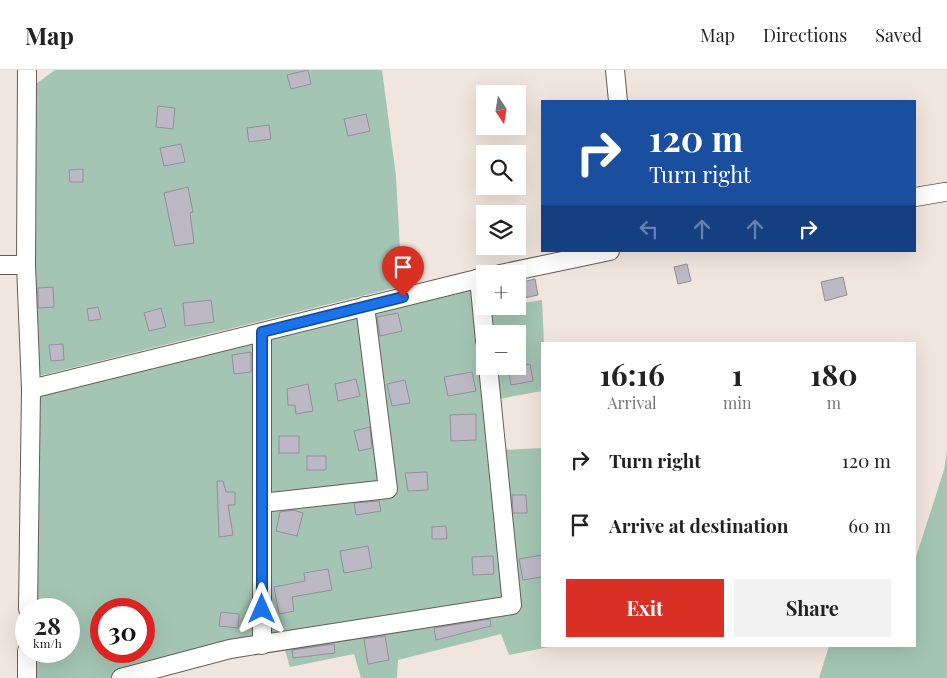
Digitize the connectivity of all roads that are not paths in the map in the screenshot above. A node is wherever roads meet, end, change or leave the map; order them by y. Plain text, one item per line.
1 (27, 70) edge
2 (615, 70) edge
3 (618, 100) edge
4 (945, 192) dead end
5 (916, 198) edge
6 (605, 252) edge
7 (0, 265) edge
8 (26, 265) junction
9 (526, 269) edge
10 (476, 279) edge
11 (366, 306) junction
12 (262, 332) junction
13 (489, 375) edge
14 (31, 389) junction
15 (262, 504) junction
16 (28, 598) edge
17 (262, 645) junction
18 (27, 663) edge
19 (27, 678) edge
20 (121, 678) edge

1 - 8 street
2 - 3 street
4 - 5 street
6 - 9 street
7 - 8 street
8 - 14 street
10 - 11 street
11 - 12 street
11 - 15 street
12 - 14 street
12 - 15 street
13 - 17 street
14 - 16 street
15 - 17 street
17 - 20 street
18 - 19 street

